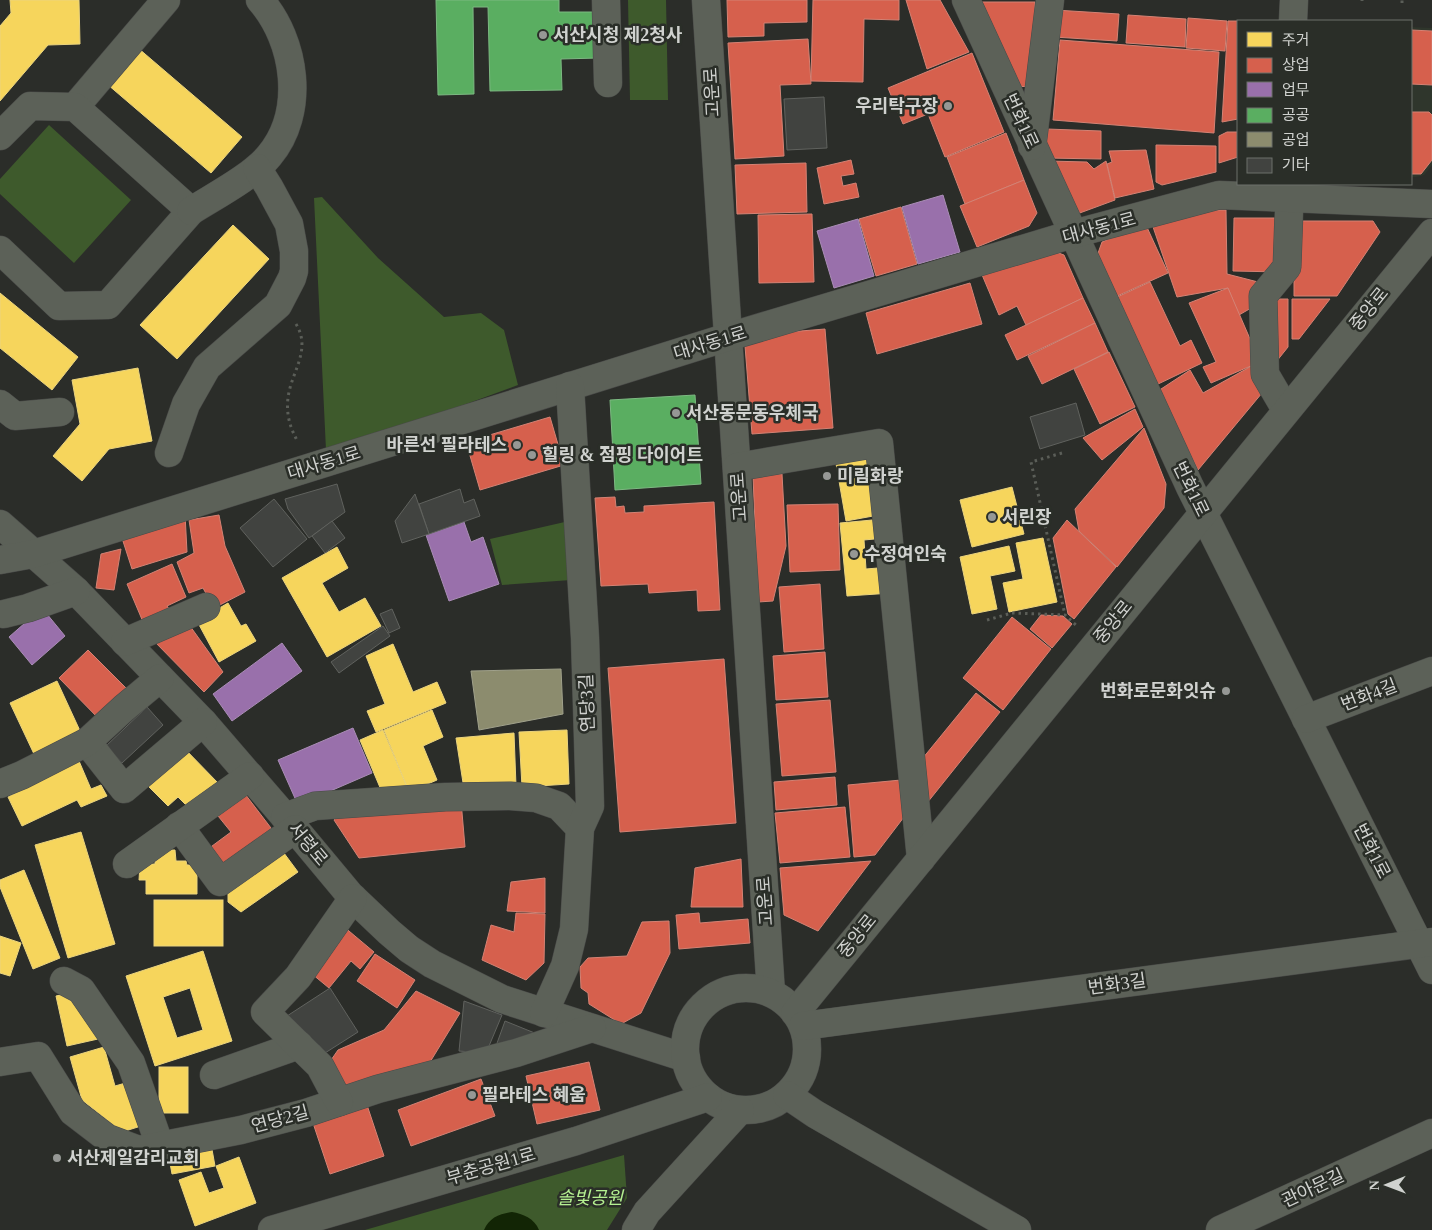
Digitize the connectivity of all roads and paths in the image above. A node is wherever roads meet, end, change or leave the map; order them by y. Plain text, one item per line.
1 (166, 0) edge
2 (260, 0) edge
3 (606, 0) edge
4 (706, 0) edge
5 (966, 0) edge
6 (1050, 0) edge
7 (1294, 0) edge
8 (1294, 20) edge
9 (608, 83) dead end
10 (75, 107) junction
11 (0, 136) edge
12 (1032, 146) junction
13 (257, 168) junction
14 (1290, 190) edge
15 (1432, 204) edge
16 (191, 211) junction
17 (1432, 233) edge
18 (1073, 234) junction
19 (0, 250) edge
20 (278, 305) junction
21 (728, 337) junction
22 (570, 386) junction
23 (0, 404) edge
24 (1286, 410) junction
25 (60, 412) dead end
26 (1062, 453) dead end
27 (169, 454) dead end
28 (311, 467) junction
29 (737, 467) junction
30 (1203, 512) junction
31 (0, 524) edge
32 (33, 554) junction
33 (0, 560) edge
34 (76, 591) junction
35 (206, 607) dead end
36 (4, 614) dead end
37 (1065, 615) junction
38 (986, 620) dead end
39 (125, 642) junction
40 (1097, 642) junction
41 (1432, 671) edge
42 (160, 678) junction
43 (1306, 719) junction
44 (203, 722) junction
45 (87, 742) junction
46 (250, 776) junction
47 (0, 784) edge
48 (290, 823) junction
49 (180, 826) junction
50 (580, 828) junction
51 (921, 859) junction
52 (127, 864) dead end
53 (353, 898) junction
54 (1426, 943) edge
55 (1432, 970) edge
56 (64, 981) dead end
57 (771, 993) junction
58 (544, 1012) junction
59 (799, 1019) junction
60 (592, 1028) junction
61 (299, 1045) junction
62 (686, 1058) junction
63 (0, 1062) edge
64 (214, 1076) dead end
65 (787, 1096) junction
66 (708, 1097) junction
67 (339, 1102) junction
68 (740, 1110) junction
69 (1432, 1133) edge
70 (160, 1146) junction
71 (647, 1224) edge
72 (272, 1230) edge
73 (1017, 1230) edge
74 (1220, 1230) edge

1 - 10 street
2 - 13 street
3 - 9 street
4 - 21 street, 고운로
5 - 12 street, 번화1로
6 - 12 street
7 - 8 street
10 - 11 street
10 - 16 street
12 - 18 street, 번화1로
13 - 16 street
13 - 20 street
14 - 15 street, 대사동1로
14 - 18 street, 대사동1로
14 - 24 street
16 - 19 street
17 - 24 street, 중앙로
18 - 21 street, 대사동1로
18 - 30 street, 번화1로
20 - 27 street
20 - 28 path
21 - 22 street, 대사동1로
21 - 29 street, 고운로
22 - 28 street, 대사동1로
22 - 50 street, 연당3길
23 - 25 street
24 - 30 street, 중앙로
26 - 37 path
28 - 32 street, 대사동1로
29 - 51 street
29 - 57 street, 고운로
30 - 40 street, 중앙로
30 - 43 street, 번화1로
31 - 32 street, 서령로
32 - 33 street, 대사동1로
32 - 34 street, 서령로
34 - 36 street
34 - 39 street, 서령로
35 - 39 street
37 - 38 path
37 - 40 path
39 - 42 street, 서령로
40 - 51 street, 중앙로
41 - 43 street, 번화4길
42 - 44 street, 서령로
42 - 45 street
43 - 54 street, 번화1로
44 - 45 street
44 - 46 street, 서령로
45 - 47 street
46 - 48 street, 서령로
46 - 49 street
48 - 49 street
48 - 50 street
48 - 53 street, 서령로
49 - 52 street
50 - 58 street, 연당3길
51 - 59 street, 중앙로
53 - 58 street, 서령로
53 - 61 street
54 - 55 street, 번화1로
54 - 59 street, 번화3길
56 - 70 street
57 - 59 street
57 - 62 street
58 - 60 street, 서령로
59 - 65 street
60 - 62 street, 서령로
60 - 67 street, 연당2길
61 - 64 street
61 - 67 street
62 - 66 street
63 - 70 street, 연당2길
65 - 68 street
65 - 73 street
66 - 68 street
66 - 72 street, 부춘공원1로
67 - 70 street, 연당2길
68 - 71 street
69 - 74 street, 관아문길

